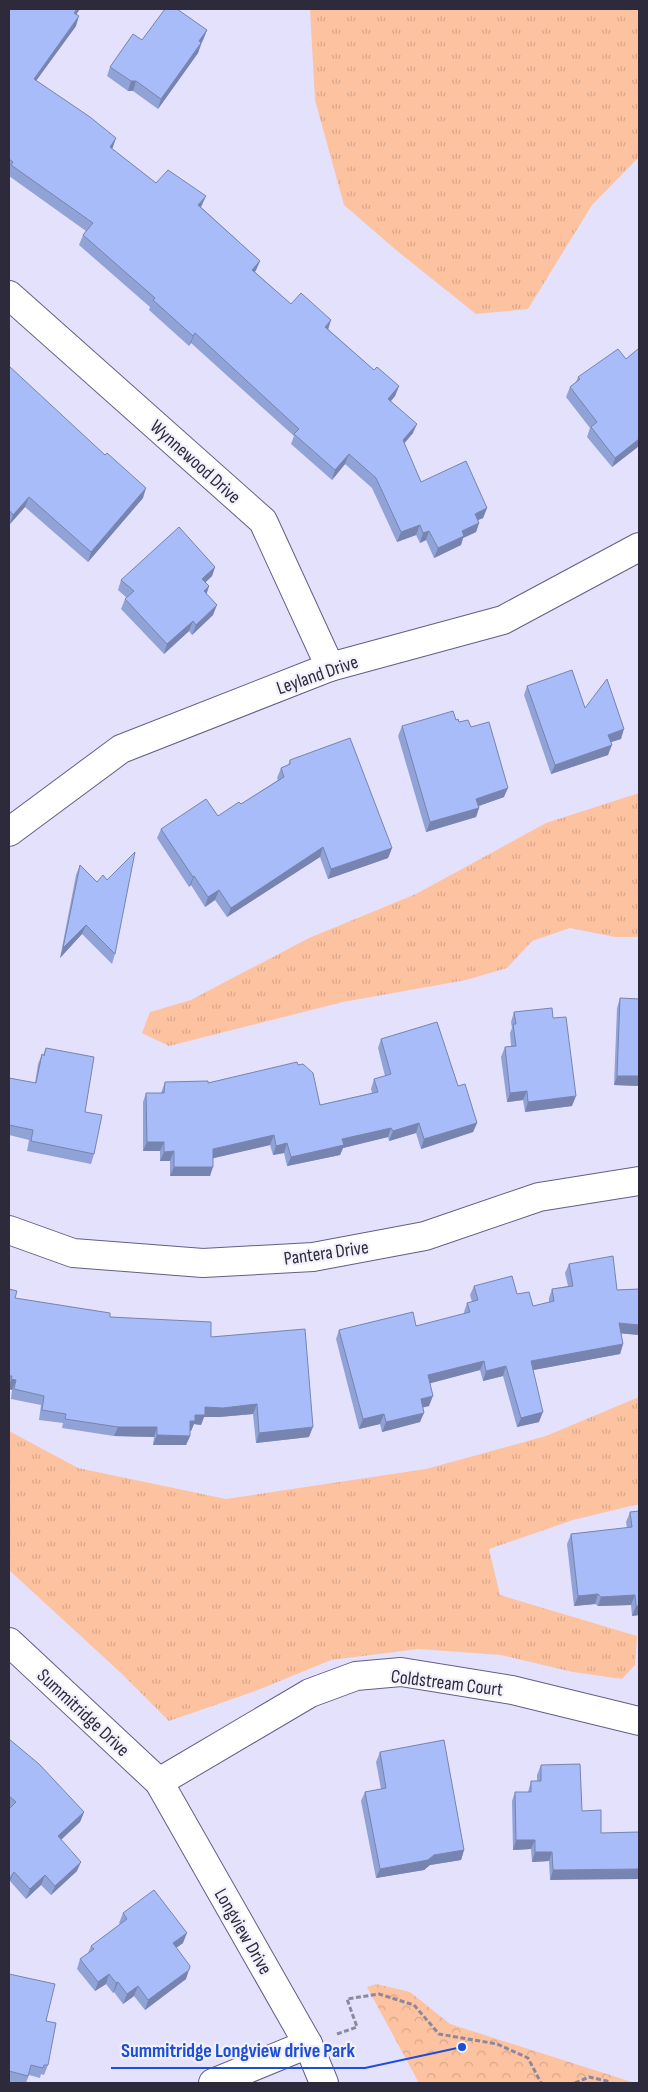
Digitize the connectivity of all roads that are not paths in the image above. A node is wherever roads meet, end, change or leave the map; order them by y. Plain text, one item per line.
1 (9, 295) edge
2 (639, 547) edge
3 (330, 667) junction
4 (9, 832) edge
5 (639, 1181) edge
6 (9, 1230) edge
7 (9, 1642) edge
8 (639, 1721) edge
9 (159, 1782) junction
10 (308, 2044) junction
11 (213, 2083) edge
12 (324, 2083) edge

1 - 3 street, Wynnewood Drive
2 - 3 street, Leyland Drive
3 - 4 street, Leyland Drive
5 - 6 street, Pantera Drive
7 - 9 street, Summitridge Drive
8 - 9 street, Coldstream Court
9 - 10 street, Longview Drive
10 - 11 street
10 - 12 street, Longview Drive

